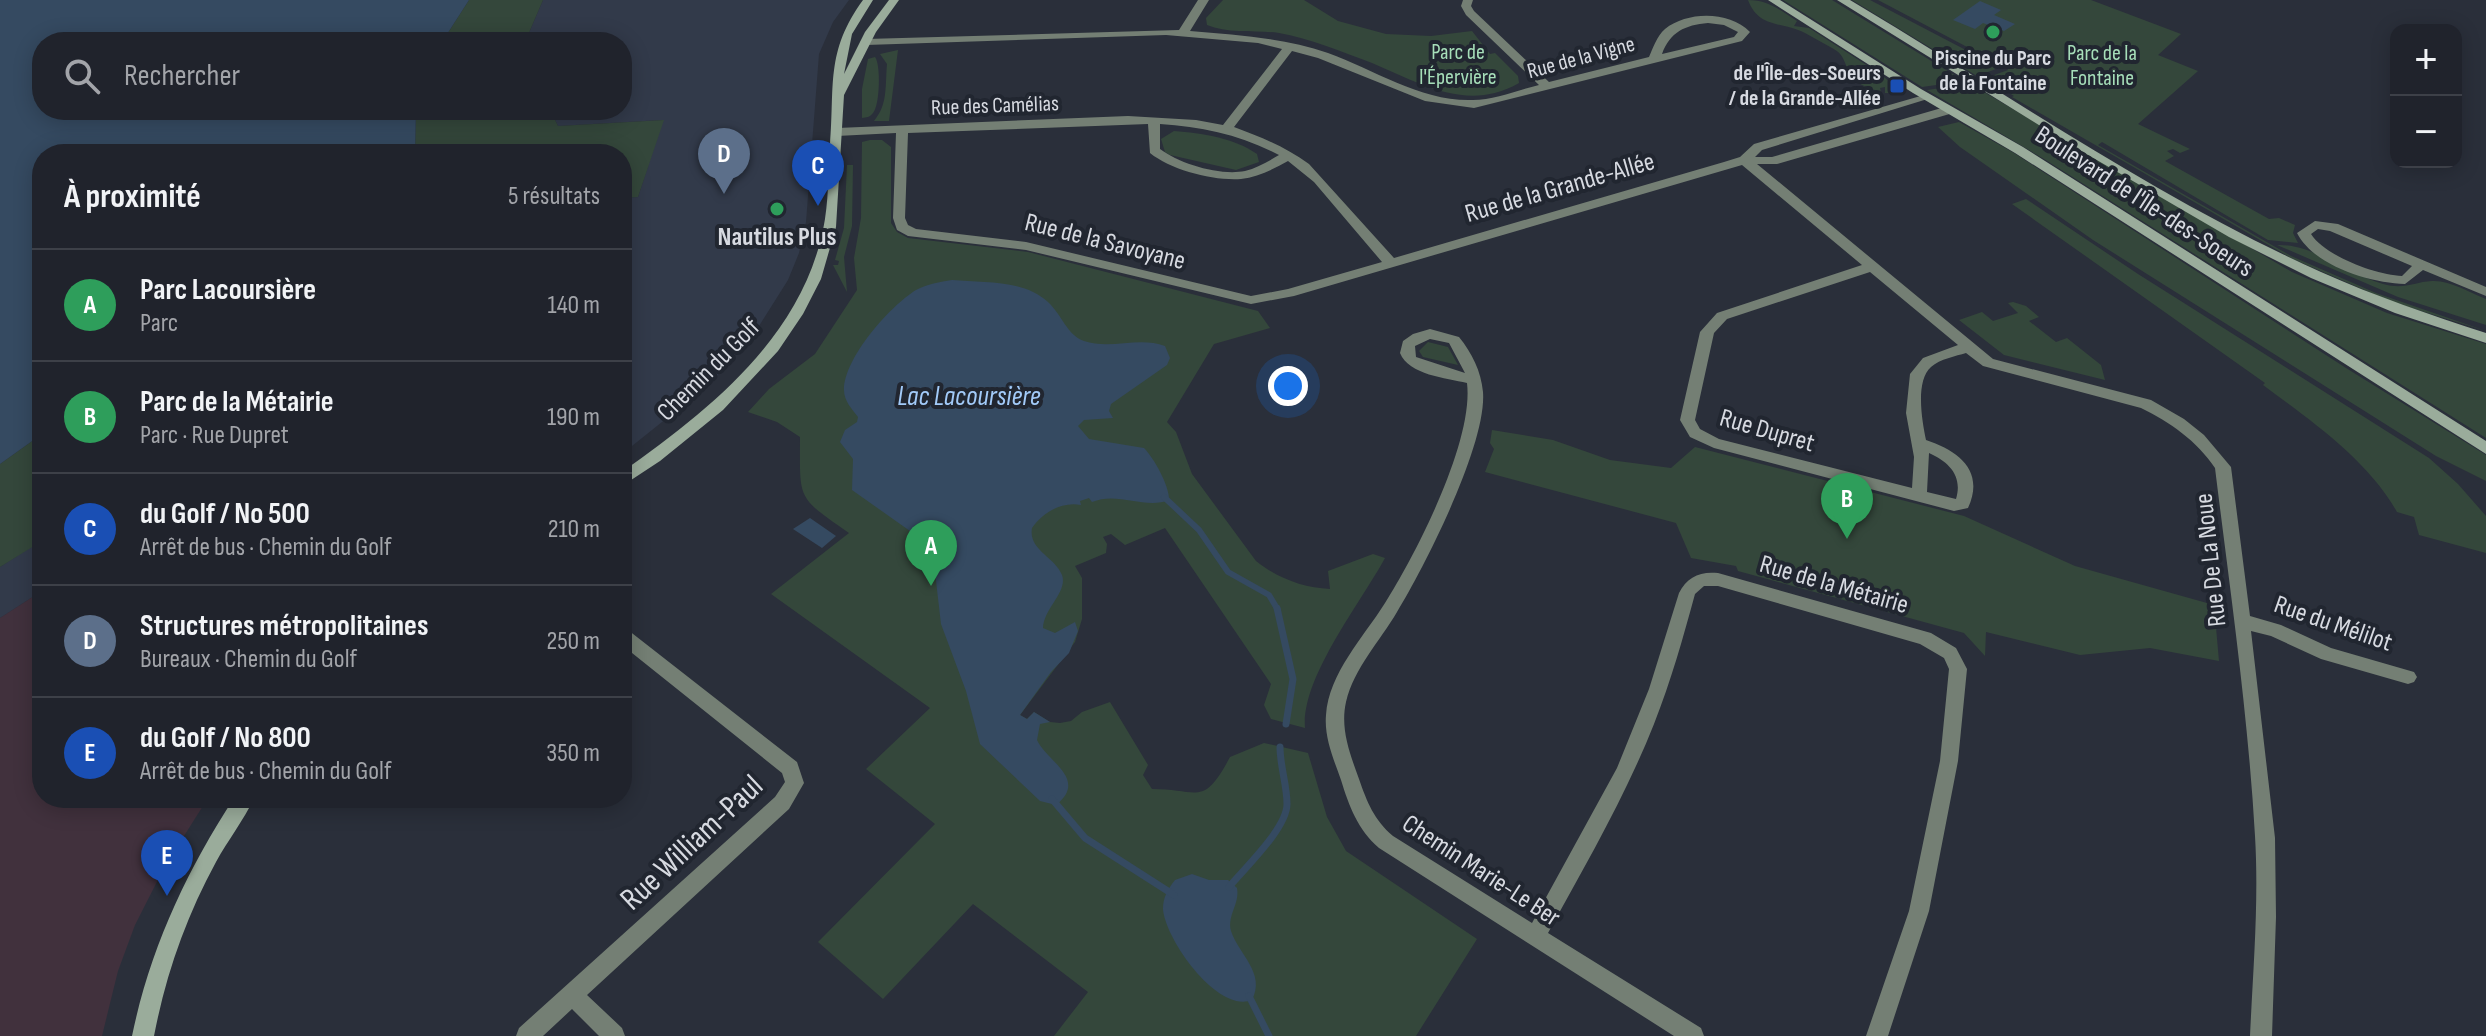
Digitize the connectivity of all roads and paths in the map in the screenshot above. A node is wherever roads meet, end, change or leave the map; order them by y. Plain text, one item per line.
1 (868, 0) edge
2 (894, 0) edge
3 (1204, 0) edge
4 (1468, 0) edge
5 (1773, 0) edge
6 (1842, 0) edge
7 (1183, 33) junction
8 (866, 42) junction
9 (1290, 46) junction
10 (1654, 60) junction
11 (1548, 87) junction
12 (841, 92) junction
13 (1928, 97) junction
14 (1949, 110) junction
15 (1154, 121) junction
16 (1226, 129) junction
17 (902, 130) junction
18 (837, 132) junction
19 (1289, 155) junction
20 (1744, 160) junction
21 (1390, 262) junction
22 (2421, 265) junction
23 (1873, 266) junction
24 (2486, 292) edge
25 (2486, 338) edge
26 (1968, 347) junction
27 (1473, 380) junction
28 (1921, 444) junction
29 (2486, 448) edge
30 (632, 473) edge
31 (1919, 495) junction
32 (2241, 621) junction
33 (632, 643) edge
34 (2408, 677) dead end
35 (239, 808) edge
36 (1535, 936) junction
37 (572, 995) junction
38 (143, 1036) edge
39 (527, 1036) edge
40 (614, 1036) edge
41 (1693, 1036) edge
42 (1877, 1036) edge
43 (2261, 1036) edge

1 - 12 street, Chemin du Golf
2 - 8 street, Chemin du Golf
3 - 7 street
4 - 11 street
5 - 13 street, Boulevard de l'Île-des-Soeurs
6 - 25 street, Boulevard de l'Île-des-Soeurs
7 - 8 street, Rue de la Vigne
7 - 9 street, Rue de la Vigne
8 - 12 street, Chemin du Golf
9 - 11 street, Rue de la Vigne
9 - 16 street
10 - 10 street, Rue de la Vigne
10 - 11 street, Rue de la Vigne
12 - 18 street, Chemin du Golf
13 - 14 street, Boulevard de l'Île-des-Soeurs
13 - 20 street, Rue de la Grande-Allée
14 - 20 street, Rue de la Grande-Allée
14 - 29 street, Boulevard de l'Île-des-Soeurs
15 - 16 street, Rue des Camélias
15 - 17 street, Rue des Camélias
15 - 19 street
16 - 19 street, Rue des Camélias
17 - 18 street, Rue des Camélias
17 - 21 street, Rue de la Savoyane
18 - 30 street, Chemin du Golf
19 - 21 street, Rue des Camélias
20 - 21 street, Rue de la Grande-Allée
20 - 23 street, Rue De La Noue
22 - 22 street
22 - 24 street
23 - 26 street, Rue De La Noue
23 - 31 street, Rue Dupret
26 - 28 street
26 - 32 street, Rue De La Noue
27 - 27 street, Chemin Marie-Le Ber
27 - 36 street, Chemin Marie-Le Ber
28 - 31 street
28 - 31 street, Rue Dupret
32 - 34 street, Rue du Mélilot
32 - 43 street, Rue De La Noue
33 - 37 street, Rue William-Paul
35 - 38 street
36 - 41 street, Chemin Marie-Le Ber
36 - 42 street, Rue de la Métairie
37 - 39 street, Rue William-Paul
37 - 40 street

